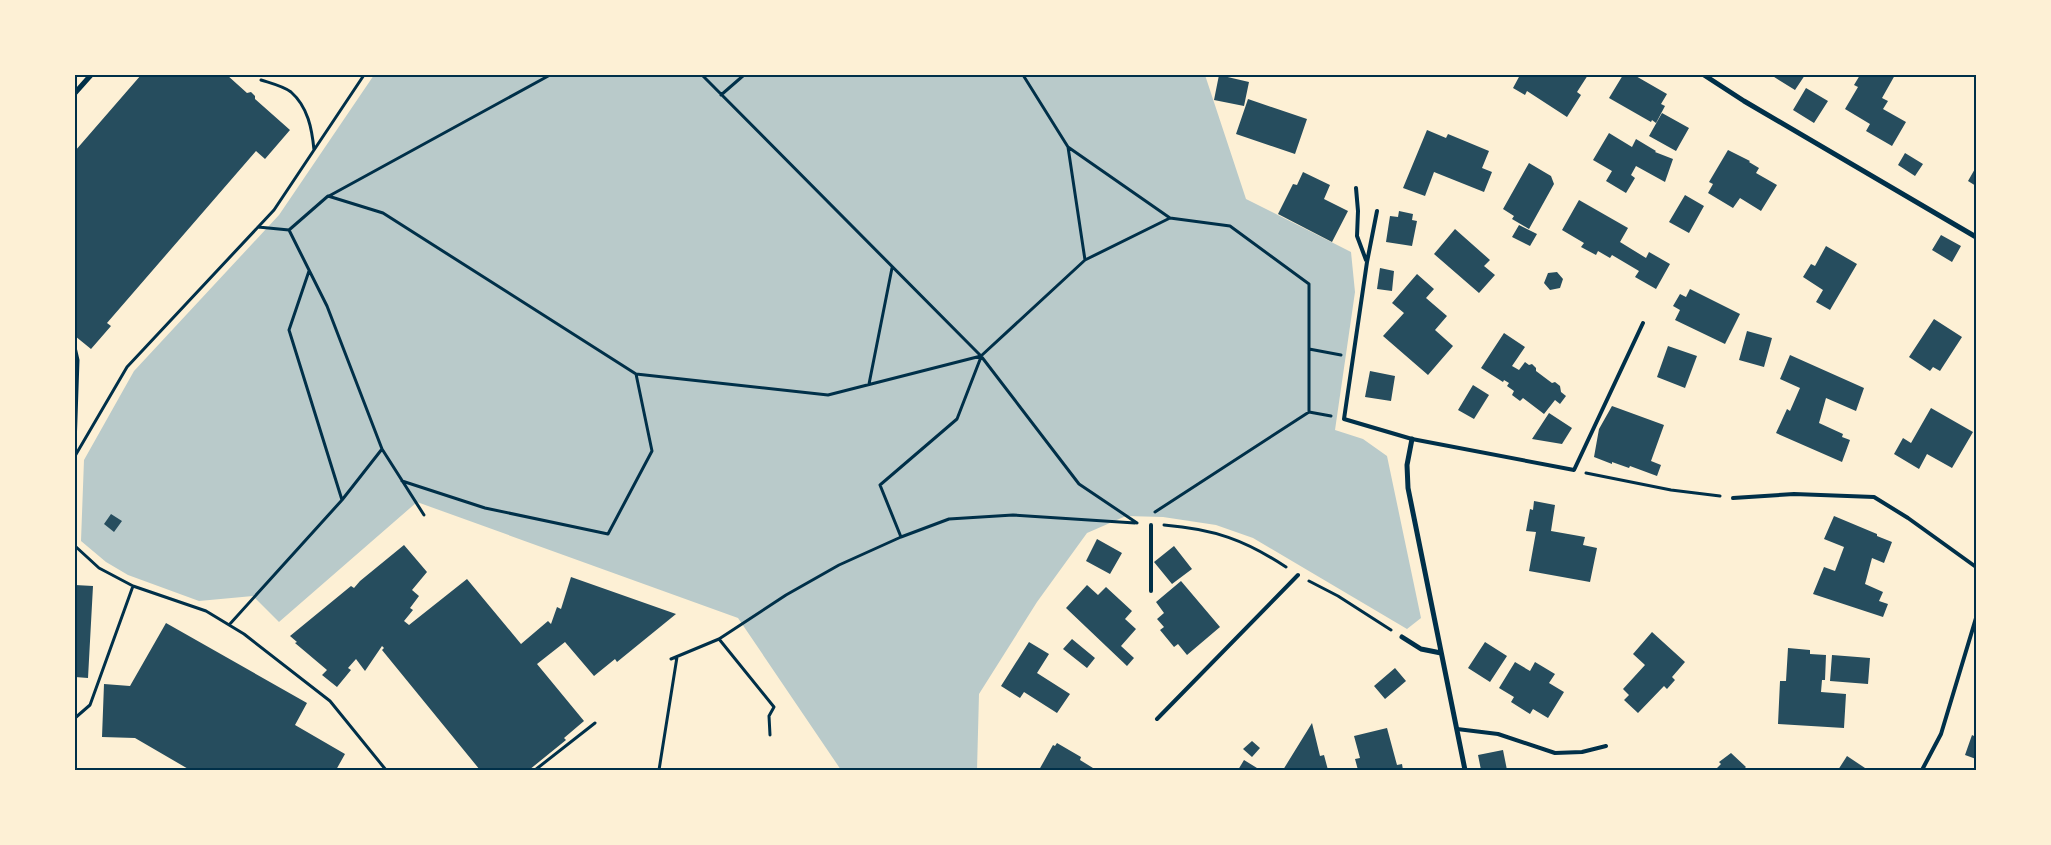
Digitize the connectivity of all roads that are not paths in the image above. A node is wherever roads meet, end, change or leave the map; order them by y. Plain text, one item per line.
1 (91, 75) edge
2 (1704, 75) edge
3 (75, 93) edge
4 (1356, 188) dead end
5 (1378, 211) dead end
6 (1976, 237) edge
7 (1367, 262) junction
8 (1643, 323) dead end
9 (1412, 440) junction
10 (1733, 498) road end
11 (1151, 525) road end
12 (1976, 567) edge
13 (1298, 575) road end
14 (1151, 591) dead end
15 (1976, 618) edge
16 (1402, 637) road end
17 (1441, 653) junction
18 (1157, 719) dead end
19 (1457, 729) junction
20 (1606, 746) dead end
21 (1465, 770) edge
22 (1922, 770) edge

1 - 3 street
2 - 6 street
4 - 7 lane
5 - 7 lane
7 - 9 lane
8 - 9 lane
9 - 17 street
10 - 12 lane
11 - 14 lane
13 - 18 lane
15 - 22 lane
16 - 17 street
17 - 19 street
19 - 20 lane
19 - 21 street

